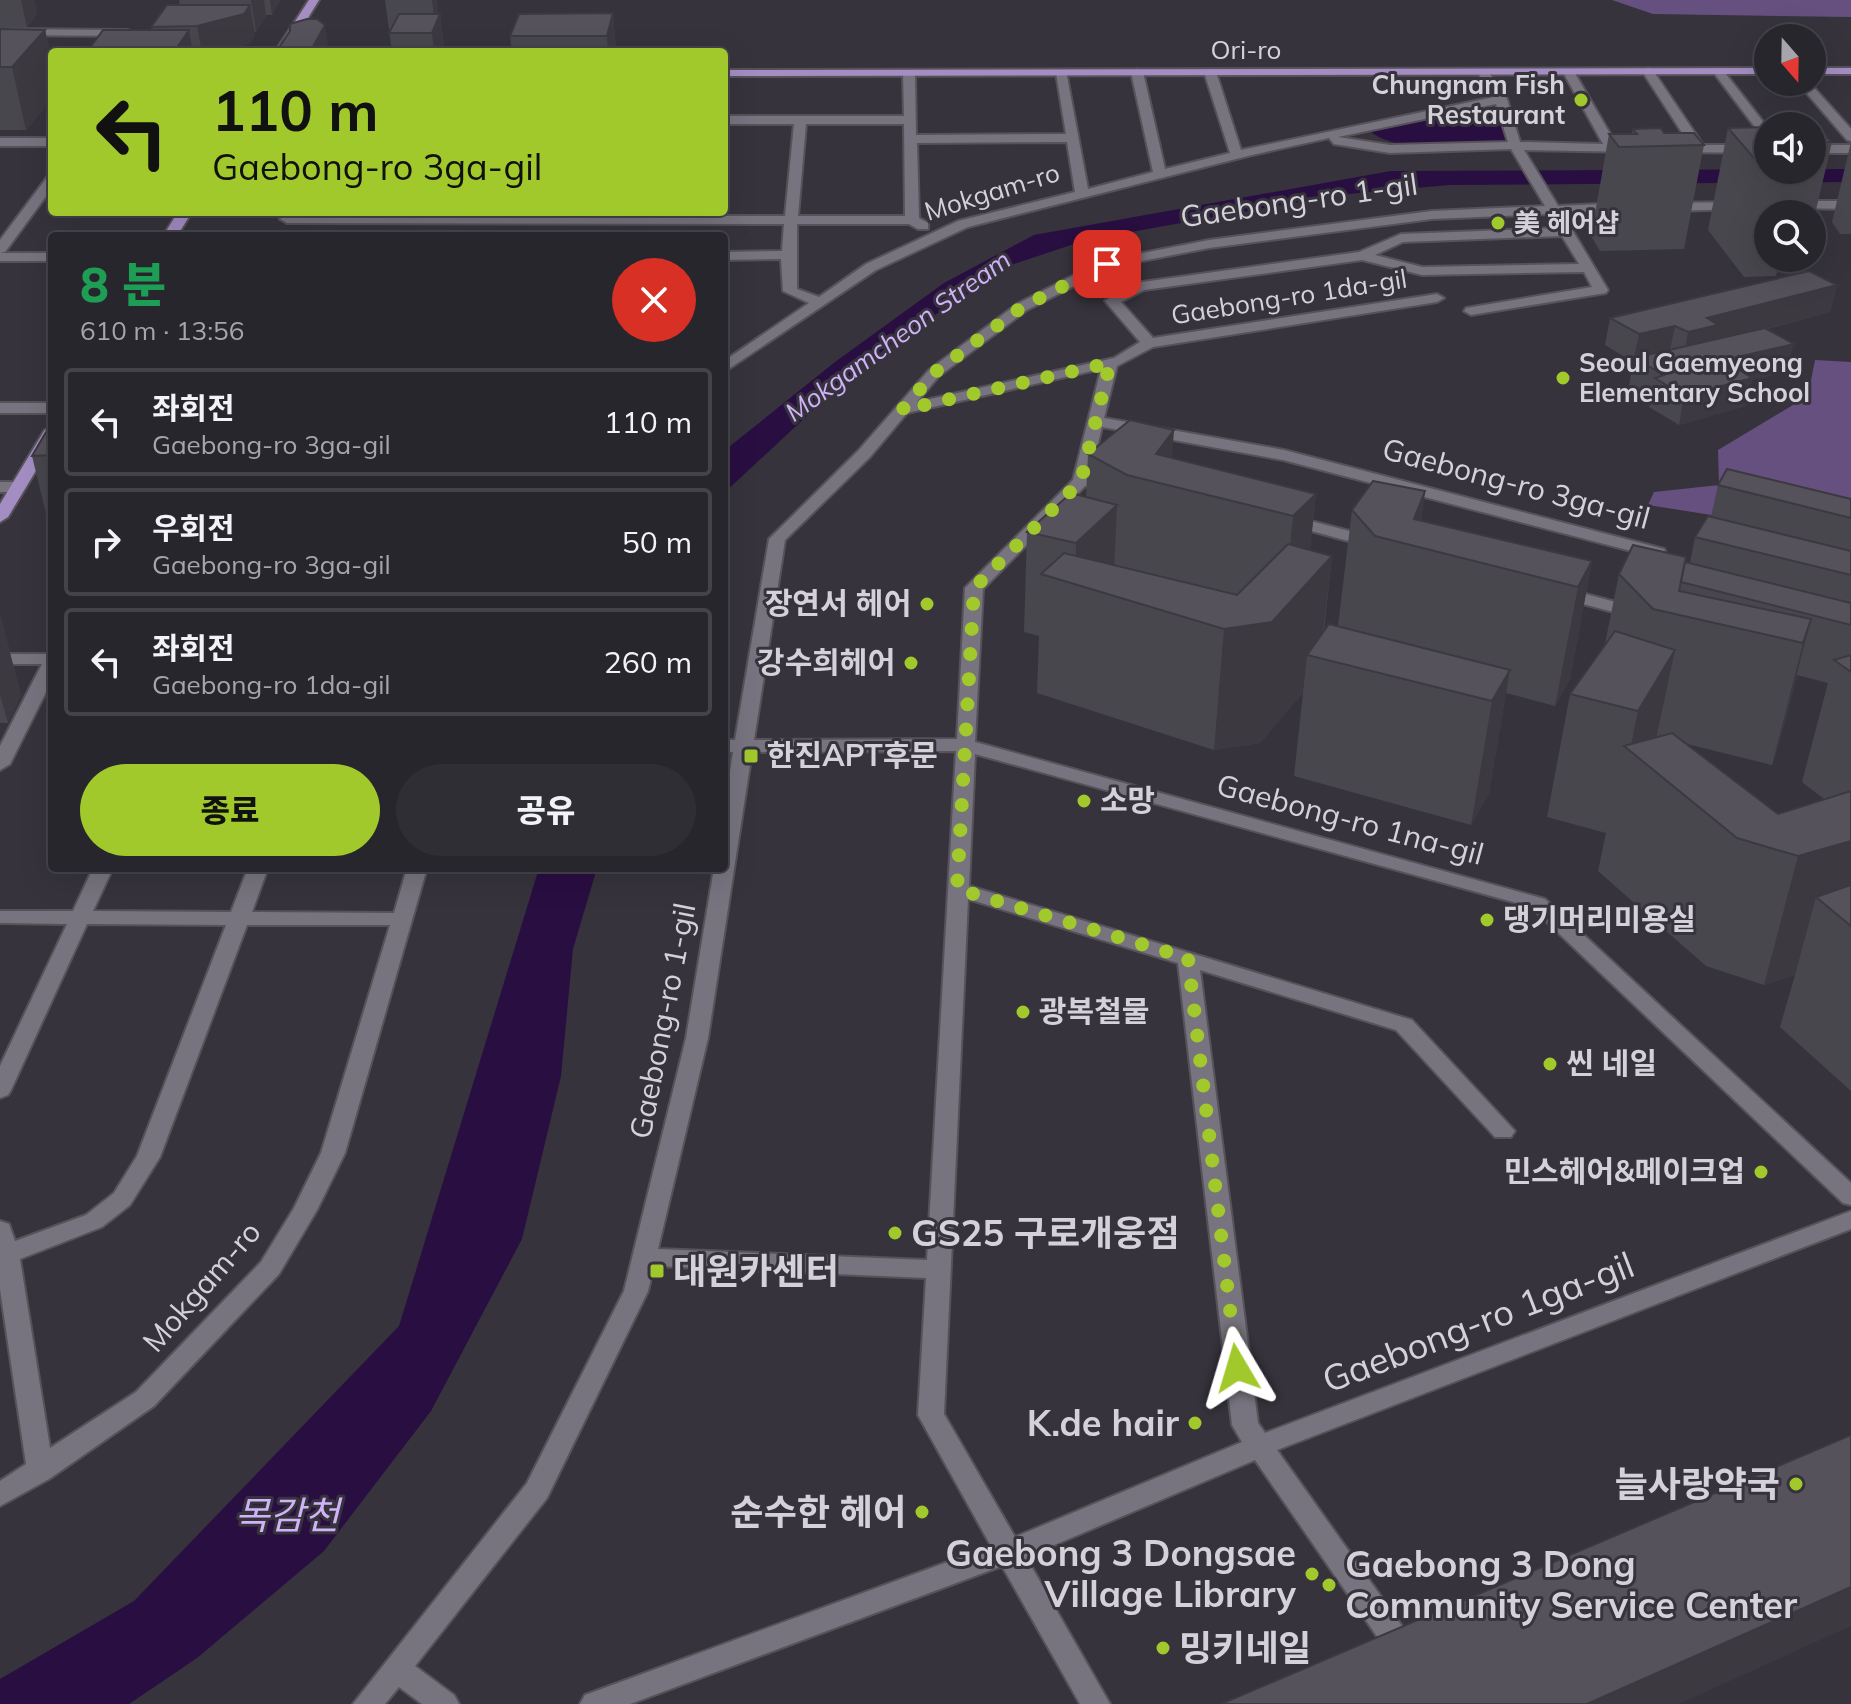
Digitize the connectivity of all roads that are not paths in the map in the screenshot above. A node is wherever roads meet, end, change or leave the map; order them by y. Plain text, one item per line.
1 (314, 0) edge
2 (0, 32) edge
3 (145, 33) edge
4 (284, 48) edge
5 (1648, 71) junction
6 (1718, 71) junction
7 (1754, 71) edge
8 (1826, 71) edge
9 (1851, 71) edge
10 (1137, 72) junction
11 (1210, 72) junction
12 (1483, 72) junction
13 (1569, 72) junction
14 (728, 73) edge
15 (909, 73) junction
16 (1062, 73) junction
17 (1815, 96) edge
18 (1501, 99) junction
19 (1754, 118) edge
20 (728, 120) edge
21 (800, 120) junction
22 (910, 120) junction
23 (1851, 137) edge
24 (1072, 138) junction
25 (911, 139) junction
26 (1306, 140) junction
27 (0, 142) edge
28 (48, 142) edge
29 (1517, 148) junction
30 (1612, 148) junction
31 (1641, 148) edge
32 (1670, 148) edge
33 (1699, 149) junction
34 (1754, 149) edge
35 (1826, 149) edge
36 (1851, 149) edge
37 (1237, 155) junction
38 (1160, 174) junction
39 (48, 184) edge
40 (1082, 193) junction
41 (1826, 205) edge
42 (1851, 205) edge
43 (1552, 206) junction
44 (1754, 206) edge
45 (1632, 207) dead end
46 (1647, 207) dead end
47 (288, 216) edge
48 (390, 216) edge
49 (493, 216) edge
50 (591, 216) edge
51 (695, 216) edge
52 (0, 220) edge
53 (22, 220) junction
54 (792, 220) junction
55 (912, 220) junction
56 (1568, 232) junction
57 (939, 234) junction
58 (0, 249) edge
59 (788, 255) junction
60 (728, 256) edge
61 (1362, 256) junction
62 (0, 257) edge
63 (48, 257) edge
64 (1588, 268) junction
65 (1437, 298) dead end
66 (820, 302) junction
67 (1471, 311) dead end
68 (1149, 343) junction
69 (1110, 363) junction
70 (728, 365) edge
71 (0, 408) edge
72 (48, 408) edge
73 (902, 410) junction
74 (1095, 421) junction
75 (48, 438) edge
76 (1081, 481) junction
77 (0, 487) edge
78 (18, 487) junction
79 (1125, 487) edge
80 (0, 517) edge
81 (1275, 517) dead end
82 (1395, 549) edge
83 (1663, 569) edge
84 (1546, 589) edge
85 (1647, 596) edge
86 (0, 659) edge
87 (48, 660) edge
88 (48, 668) edge
89 (964, 745) junction
90 (735, 746) edge
91 (0, 764) edge
92 (728, 800) edge
93 (101, 872) edge
94 (257, 872) edge
95 (416, 872) edge
96 (719, 872) edge
97 (957, 889) junction
98 (0, 917) edge
99 (81, 917) junction
100 (239, 919) junction
101 (401, 919) junction
102 (1188, 958) junction
103 (0, 1090) edge
104 (1503, 1131) dead end
105 (1851, 1197) edge
106 (1851, 1220) edge
107 (4, 1242) edge
108 (644, 1257) junction
109 (938, 1269) junction
110 (1260, 1446) junction
111 (40, 1471) junction
112 (0, 1495) edge
113 (1008, 1552) junction
114 (396, 1668) junction
115 (1422, 1678) edge
116 (368, 1704) edge
117 (444, 1704) edge
118 (595, 1704) edge
119 (1095, 1704) edge

1 - 4 main road
2 - 3 street
5 - 6 main road, Ori-ro
5 - 13 main road, Ori-ro
5 - 33 street
6 - 7 main road, Ori-ro
6 - 19 street
8 - 9 main road
10 - 11 main road, Ori-ro
10 - 16 main road, Ori-ro
10 - 38 street
11 - 12 main road, Ori-ro
11 - 37 street
12 - 13 main road, Ori-ro
12 - 18 street
13 - 30 street
14 - 15 main road, Ori-ro
15 - 16 main road, Ori-ro
15 - 22 street
16 - 24 street
17 - 23 street
18 - 26 street, Mokgam-ro
18 - 29 street
20 - 21 street
21 - 22 street
21 - 54 street
22 - 25 street
24 - 25 street
24 - 40 street
25 - 55 street
26 - 29 street, Mokgam-ro
26 - 37 street, Mokgam-ro
27 - 28 street
29 - 30 street, Mokgam-ro
29 - 43 street
30 - 31 street, Mokgam-ro
32 - 33 street
33 - 34 street
35 - 36 street
37 - 38 street, Mokgam-ro
38 - 40 street, Mokgam-ro
39 - 53 street
40 - 57 street, Mokgam-ro
41 - 42 street
43 - 45 street, Gaebong-ro 1-gil
43 - 56 street
43 - 73 street, Gaebong-ro 1-gil
44 - 46 street
47 - 48 street
48 - 49 street
49 - 50 street
50 - 51 street
51 - 54 street
52 - 53 street
53 - 58 street
54 - 55 street
54 - 59 street
55 - 57 street
56 - 61 street
56 - 64 street
57 - 66 street, Mokgam-ro
59 - 60 street
59 - 66 street
61 - 64 street
61 - 68 street, Gaebong-ro 1da-gil
62 - 63 street
64 - 67 street
65 - 68 street, Gaebong-ro 1da-gil
66 - 70 street, Mokgam-ro
68 - 69 street, Gaebong-ro 1da-gil
69 - 73 street, Gaebong-ro 1da-gil
69 - 74 street
71 - 72 street
73 - 90 street, Gaebong-ro 1-gil
74 - 76 street
74 - 83 street, Gaebong-ro 3ga-gil
75 - 78 main road
76 - 79 street
76 - 89 street
77 - 78 street
78 - 80 main road
81 - 82 street
84 - 85 street
86 - 87 street
88 - 91 street
89 - 90 street, Gaebong-ro 1na-gil
89 - 97 street
89 - 105 street, Gaebong-ro 1na-gil
90 - 92 street, Gaebong-ro 1-gil
93 - 99 street
94 - 100 street
95 - 101 street, Mokgam-ro
96 - 108 street, Gaebong-ro 1-gil
97 - 102 street
97 - 109 street
98 - 99 street
99 - 100 street
99 - 103 street
100 - 101 street
100 - 107 street
101 - 111 street, Mokgam-ro
102 - 104 street
102 - 110 street
106 - 110 street, Gaebong-ro 1ga-gil
107 - 111 street
108 - 109 street
108 - 114 street, Gaebong-ro 1-gil
109 - 113 street
110 - 113 street, Gaebong-ro 1ga-gil
110 - 115 street
111 - 112 street, Mokgam-ro
113 - 118 street, Gaebong-ro 1ga-gil
113 - 119 street
114 - 116 street, Gaebong-ro 1-gil
114 - 117 street

